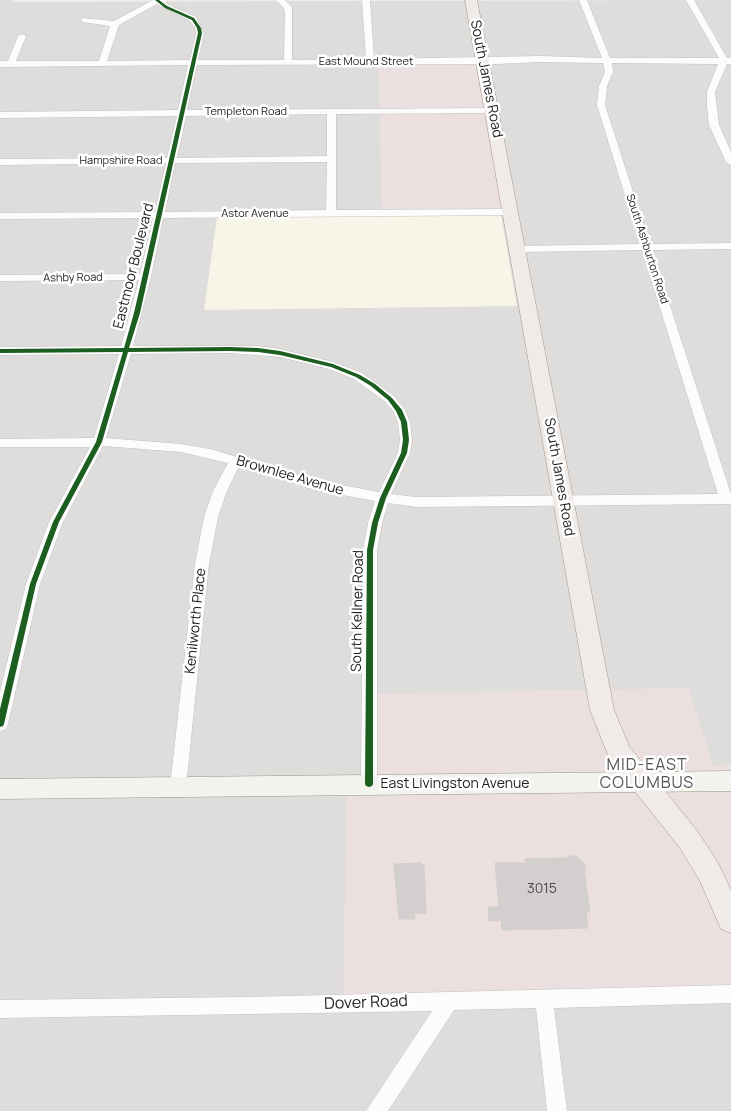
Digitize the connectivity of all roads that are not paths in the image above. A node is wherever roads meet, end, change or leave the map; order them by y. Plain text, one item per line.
1 (160, 0) edge
2 (280, 0) edge
3 (366, 0) edge
4 (471, 0) edge
5 (582, 0) edge
6 (690, 0) edge
7 (85, 20) dead end
8 (115, 24) junction
9 (22, 36) dead end
10 (607, 60) junction
11 (727, 60) edge
12 (483, 61) junction
13 (288, 62) junction
14 (370, 62) junction
15 (102, 63) junction
16 (193, 63) junction
17 (0, 64) edge
18 (12, 64) junction
19 (492, 110) junction
20 (332, 112) junction
21 (182, 113) junction
22 (0, 115) edge
23 (331, 159) junction
24 (172, 160) junction
25 (0, 162) edge
26 (731, 162) edge
27 (511, 212) junction
28 (331, 213) junction
29 (160, 214) junction
30 (0, 216) edge
31 (731, 246) edge
32 (646, 247) junction
33 (518, 249) junction
34 (146, 277) junction
35 (0, 278) edge
36 (126, 350) junction
37 (0, 351) edge
38 (358, 376) joint
39 (99, 442) junction
40 (0, 443) edge
41 (236, 460) junction
42 (383, 498) junction
43 (729, 499) edge
44 (564, 502) junction
45 (0, 724) edge
46 (731, 781) edge
47 (644, 782) junction
48 (368, 784) junction
49 (178, 787) junction
50 (0, 789) edge
51 (731, 920) edge
52 (731, 994) edge
53 (544, 999) junction
54 (450, 1000) junction
55 (0, 1009) edge
56 (376, 1111) edge
57 (556, 1111) edge

1 - 8 street
1 - 16 street, Eastmoor Boulevard
2 - 13 street
3 - 14 street
4 - 12 main road, South James Road
5 - 10 street, South Ashburton Road
6 - 11 street
7 - 8 street
8 - 15 street
9 - 18 street
10 - 11 street, East Mound Street
10 - 12 street, East Mound Street
10 - 32 street, South Ashburton Road
11 - 26 street
12 - 14 street, East Mound Street
12 - 19 main road, South James Road
13 - 14 street, East Mound Street
13 - 16 street, East Mound Street
15 - 16 street, East Mound Street
15 - 18 street, East Mound Street
16 - 21 street, Eastmoor Boulevard
17 - 18 street, East Mound Street
19 - 20 street, Templeton Road
19 - 27 main road, South James Road
20 - 21 street, Templeton Road
20 - 23 street
21 - 22 street, Templeton Road
21 - 24 street, Eastmoor Boulevard
23 - 24 street, Hampshire Road
23 - 28 street
24 - 25 street, Hampshire Road
24 - 29 street, Eastmoor Boulevard
27 - 28 street, Astor Avenue
27 - 33 main road, South James Road
28 - 29 street, Astor Avenue
29 - 30 street, Astor Avenue
29 - 34 street, Eastmoor Boulevard
31 - 32 street
32 - 33 street
32 - 43 street, South Ashburton Road
33 - 44 main road, South James Road
34 - 35 street, Ashby Road
34 - 36 street, Eastmoor Boulevard
36 - 37 street
36 - 38 street
36 - 39 street, Eastmoor Boulevard
38 - 42 street, South Kellner Road
39 - 40 street, Brownlee Avenue
39 - 41 street, Brownlee Avenue
39 - 45 street, Eastmoor Boulevard
41 - 42 street, Brownlee Avenue
41 - 49 street, Kenilworth Place
42 - 44 street, Brownlee Avenue
42 - 48 street, South Kellner Road
43 - 44 street, Brownlee Avenue
44 - 47 main road, South James Road
46 - 47 main road, East Livingston Avenue
47 - 48 main road, East Livingston Avenue
47 - 51 main road, South James Road
48 - 49 main road, East Livingston Avenue
49 - 50 main road, East Livingston Avenue
52 - 53 street, Dover Road
53 - 54 street, Dover Road
53 - 57 street
54 - 55 street, Dover Road
54 - 56 street

